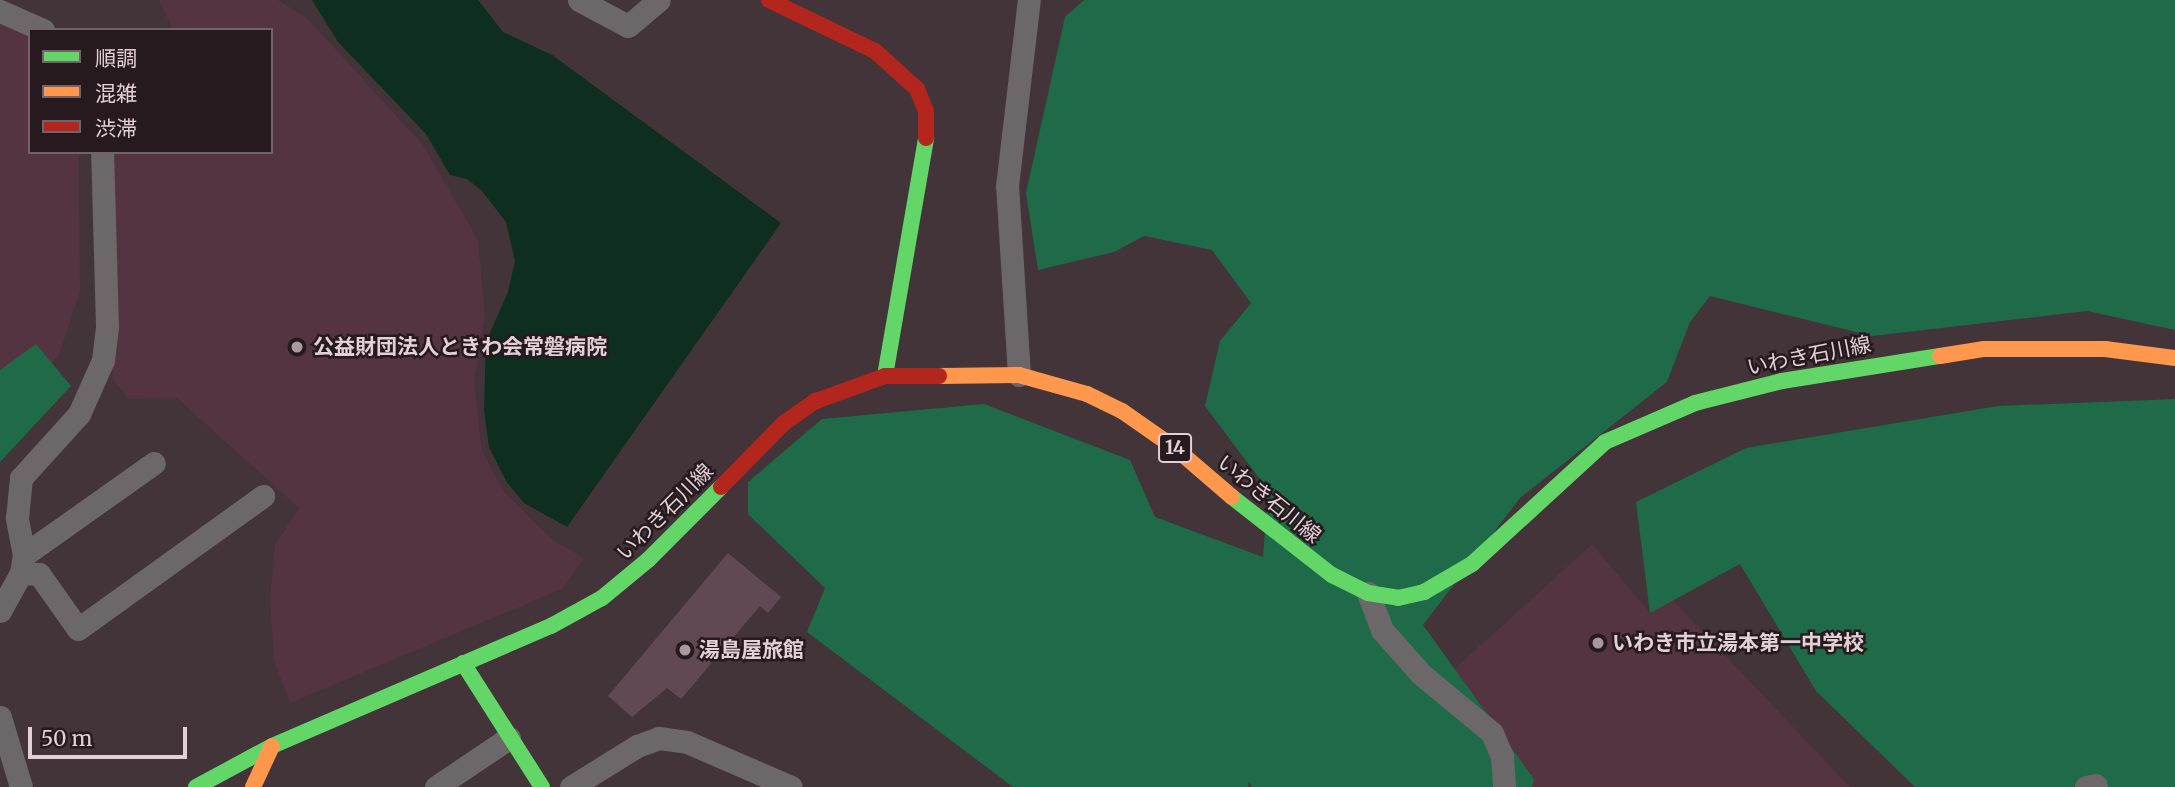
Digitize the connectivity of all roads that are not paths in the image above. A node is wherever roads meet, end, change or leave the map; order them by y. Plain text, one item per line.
1 (579, 0) edge
2 (659, 0) edge
3 (769, 0) edge
4 (1029, 0) edge
5 (0, 11) edge
6 (38, 28) edge
7 (102, 154) edge
8 (2175, 358) edge
9 (885, 376) junction
10 (1019, 376) junction
11 (154, 463) dead end
12 (263, 496) dead end
13 (23, 564) junction
14 (1368, 593) junction
15 (0, 611) edge
16 (463, 663) junction
17 (0, 717) edge
18 (509, 738) junction
19 (272, 746) junction
20 (22, 787) edge
21 (196, 787) edge
22 (253, 787) edge
23 (436, 787) edge
24 (542, 787) edge
25 (571, 787) edge
26 (791, 787) edge
27 (1504, 787) edge

1 - 2 street
3 - 9 main road
4 - 10 street
5 - 6 street
7 - 13 street
8 - 14 main road, いわき石川線 / 14
9 - 10 main road, いわき石川線 / 14
9 - 16 main road, いわき石川線 / 14
10 - 14 main road, いわき石川線 / 14
11 - 13 street
12 - 13 street
13 - 15 street
14 - 27 street
16 - 18 main road
16 - 19 main road, いわき石川線 / 14
17 - 20 street
18 - 23 street
18 - 24 main road
19 - 21 main road, いわき石川線 / 14
19 - 22 main road
25 - 26 street

